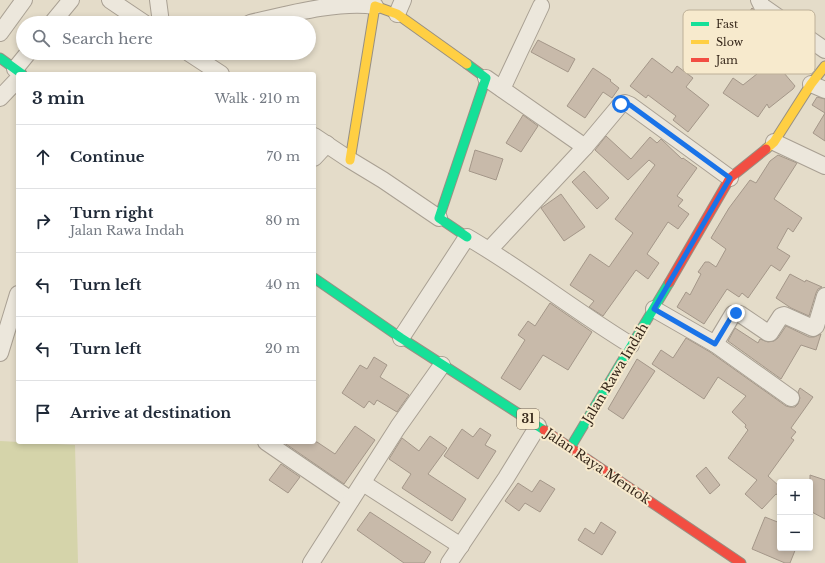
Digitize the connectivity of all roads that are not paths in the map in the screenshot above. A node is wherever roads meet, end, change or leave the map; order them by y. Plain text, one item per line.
1 (24, 0) edge
2 (71, 0) edge
3 (110, 0) edge
4 (158, 0) edge
5 (759, 0) edge
6 (375, 6) junction
7 (541, 6) dead end
8 (400, 7) edge
9 (768, 10) edge
10 (58, 16) edge
11 (134, 16) edge
12 (160, 16) edge
13 (281, 16) edge
14 (0, 33) edge
15 (815, 43) edge
16 (825, 50) edge
17 (0, 58) edge
18 (25, 60) edge
19 (200, 60) edge
20 (16, 72) edge
21 (19, 72) edge
22 (218, 72) edge
23 (16, 77) edge
24 (486, 78) junction
25 (821, 78) edge
26 (502, 89) junction
27 (0, 98) edge
28 (320, 140) edge
29 (774, 142) junction
30 (585, 147) junction
31 (316, 152) edge
32 (350, 160) junction
33 (825, 166) edge
34 (730, 178) junction
35 (439, 218) junction
36 (467, 237) junction
37 (489, 250) junction
38 (316, 279) edge
39 (825, 296) edge
40 (16, 301) edge
41 (654, 309) junction
42 (401, 338) junction
43 (715, 344) junction
44 (631, 345) junction
45 (0, 353) edge
46 (442, 365) junction
47 (791, 398) dead end
48 (538, 426) junction
49 (269, 444) edge
50 (570, 448) junction
51 (363, 483) junction
52 (351, 500) junction
53 (461, 546) junction
54 (311, 563) edge
55 (450, 563) edge
56 (741, 563) edge

1 - 14 street
2 - 10 street
3 - 11 street
4 - 12 street
5 - 9 street
6 - 8 main road
6 - 13 street
6 - 32 main road
7 - 26 street
8 - 24 main road
15 - 16 street
17 - 20 main road
18 - 21 street
19 - 22 street
23 - 27 street
24 - 26 street
24 - 35 main road
25 - 29 main road, Jalan Rawa Indah
26 - 30 street
28 - 31 street
28 - 32 street
29 - 33 street
29 - 34 main road, Jalan Rawa Indah
30 - 34 street
30 - 37 street
32 - 35 street
34 - 41 main road, Jalan Rawa Indah
35 - 36 main road
36 - 37 street
36 - 42 street
37 - 44 street
38 - 42 main road, Jalan Raya Mentok / 31
39 - 43 street
40 - 45 street
41 - 43 street
41 - 44 main road, Jalan Rawa Indah
42 - 46 main road, Jalan Raya Mentok / 31
43 - 47 street
44 - 50 main road, Jalan Rawa Indah
46 - 48 main road, Jalan Raya Mentok / 31
46 - 51 street
48 - 50 main road, Jalan Raya Mentok / 31
48 - 53 street
49 - 52 street
50 - 56 main road, Jalan Raya Mentok / 31
51 - 52 street
51 - 53 street
52 - 54 street
53 - 55 street

